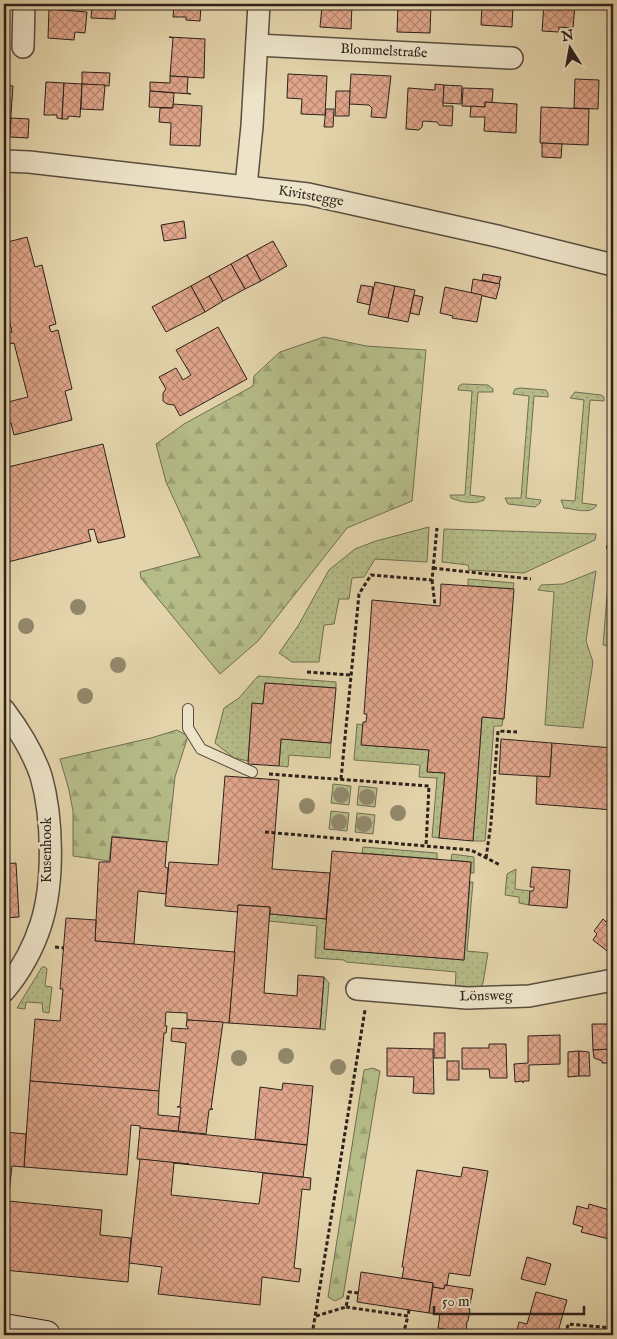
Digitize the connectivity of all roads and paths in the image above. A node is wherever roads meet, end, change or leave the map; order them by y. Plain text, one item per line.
1 (24, 4) edge
2 (259, 4) edge
3 (256, 45) junction
4 (23, 47) dead end
5 (512, 58) dead end
6 (4, 160) edge
7 (246, 186) junction
8 (613, 265) edge
9 (437, 528) dead end
10 (606, 547) dead end
11 (613, 547) edge
12 (433, 568) junction
13 (531, 579) dead end
14 (432, 580) junction
15 (436, 605) dead end
16 (307, 672) dead end
17 (351, 675) junction
18 (188, 709) dead end
19 (4, 710) edge
20 (517, 732) dead end
21 (252, 772) dead end
22 (269, 774) dead end
23 (341, 779) junction
24 (265, 832) dead end
25 (426, 846) junction
26 (486, 858) junction
27 (500, 865) dead end
28 (613, 980) edge
29 (363, 989) joint
30 (4, 991) edge
31 (358, 1293) dead end
32 (346, 1307) junction
33 (409, 1310) dead end
34 (316, 1316) junction
35 (408, 1316) junction
36 (4, 1328) edge
37 (613, 1328) edge
38 (46, 1335) edge
39 (312, 1335) edge
40 (403, 1335) edge
41 (566, 1335) edge

1 - 4 street
2 - 3 street
3 - 5 street, Blommelstraße
3 - 7 street
6 - 7 street, Kivitstegge
7 - 8 street, Kivitstegge
9 - 12 path
10 - 11 path
12 - 13 path
12 - 14 path
14 - 15 path
14 - 17 path
16 - 17 path
17 - 23 path
18 - 21 lane
19 - 30 street, Kusenhook
20 - 26 path
22 - 23 path
23 - 25 path
24 - 25 path
25 - 26 path
26 - 27 path
28 - 29 street, Lönsweg
29 - 34 path
31 - 32 path
32 - 34 path
32 - 35 path
33 - 35 path
34 - 39 path
35 - 40 path
36 - 38 main road
37 - 41 path

